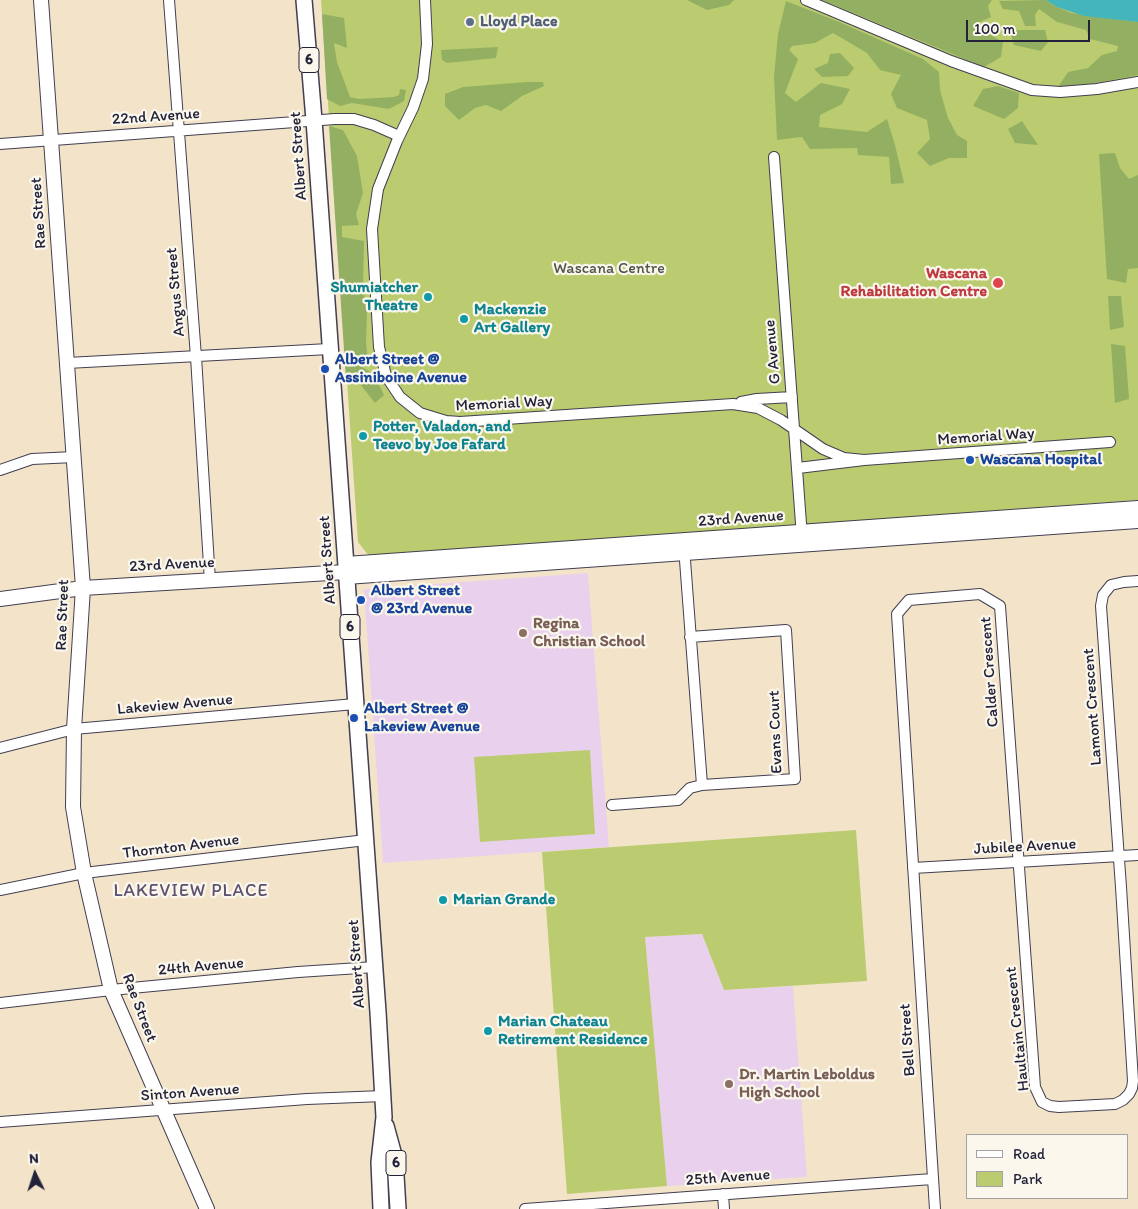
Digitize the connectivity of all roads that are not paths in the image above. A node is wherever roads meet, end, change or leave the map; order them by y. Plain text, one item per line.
1 (41, 0) edge
2 (169, 0) edge
3 (304, 0) edge
4 (425, 0) edge
5 (806, 0) edge
6 (1138, 82) edge
7 (314, 120) junction
8 (178, 131) junction
9 (399, 136) junction
10 (51, 140) junction
11 (0, 144) edge
12 (774, 157) dead end
13 (329, 349) junction
14 (196, 357) junction
15 (67, 363) junction
16 (792, 397) junction
17 (733, 404) junction
18 (795, 429) junction
19 (1110, 442) dead end
20 (74, 458) junction
21 (864, 460) junction
22 (798, 468) junction
23 (0, 470) edge
24 (1138, 508) edge
25 (1138, 522) edge
26 (802, 539) junction
27 (684, 547) junction
28 (346, 571) junction
29 (210, 581) junction
30 (1138, 581) edge
31 (83, 588) junction
32 (0, 599) edge
33 (690, 637) junction
34 (355, 704) junction
35 (74, 728) junction
36 (0, 748) edge
37 (702, 785) junction
38 (612, 805) dead end
39 (366, 840) junction
40 (1138, 856) edge
41 (1119, 857) junction
42 (1019, 863) junction
43 (913, 868) junction
44 (84, 873) junction
45 (0, 890) edge
46 (375, 967) junction
47 (111, 990) junction
48 (0, 1002) edge
49 (383, 1096) junction
50 (163, 1110) junction
51 (384, 1118) junction
52 (0, 1122) edge
53 (932, 1179) junction
54 (723, 1194) junction
55 (207, 1209) edge
56 (381, 1209) edge
57 (398, 1209) edge
58 (526, 1209) edge
59 (724, 1209) edge
60 (935, 1209) edge

1 - 10 street, Rae Street
2 - 8 street, Angus Street
3 - 7 main road, Albert Street / 6
4 - 9 street, Memorial Way
5 - 6 street
7 - 8 street, 22nd Avenue
7 - 9 street, 22nd Avenue
7 - 13 main road, Albert Street / 6
8 - 10 street, 22nd Avenue
8 - 14 street, Angus Street
9 - 17 street, Memorial Way
10 - 11 street, 22nd Avenue
10 - 15 street, Rae Street
12 - 16 street, G Avenue
13 - 14 street
13 - 28 main road, Albert Street / 6
14 - 15 street
14 - 29 street, Angus Street
15 - 20 street, Rae Street
16 - 17 street
16 - 18 street, G Avenue
17 - 18 street, Memorial Way
18 - 21 street, Memorial Way
18 - 22 street, G Avenue
19 - 21 street, Memorial Way
20 - 23 street
20 - 31 street, Rae Street
21 - 22 street, Memorial Way
22 - 26 street, G Avenue
24 - 26 street, 23rd Avenue
25 - 26 street, 23rd Avenue
26 - 27 street, 23rd Avenue
27 - 28 street, 23rd Avenue
27 - 33 street
28 - 29 street, 23rd Avenue
28 - 34 main road, Albert Street / 6
29 - 31 street, 23rd Avenue
30 - 41 street, Lamont Crescent
31 - 32 street, 23rd Avenue
31 - 35 street, Rae Street
33 - 37 street
33 - 37 street, Evans Court
34 - 35 street, Lakeview Avenue
34 - 39 main road, Albert Street / 6
35 - 36 street, Lakeview Avenue
35 - 44 street, Rae Street
37 - 38 street
39 - 44 street, Thornton Avenue
39 - 46 main road, Albert Street / 6
40 - 41 street, Jubilee Avenue
41 - 42 street, Jubilee Avenue
41 - 42 street, Haultain Crescent
42 - 43 street, Jubilee Avenue
42 - 43 street, Calder Crescent
43 - 53 street, Bell Street
44 - 45 street, Thornton Avenue
44 - 47 street, Rae Street
46 - 47 street, 24th Avenue
46 - 49 main road, Albert Street / 6
47 - 48 street, 24th Avenue
47 - 50 street, Rae Street
49 - 50 street, Sinton Avenue
49 - 51 main road, Albert Street / 6
50 - 52 street, Sinton Avenue
50 - 55 street, Rae Street
51 - 56 main road, Albert Street / 6
51 - 57 main road, Albert Street / 6
53 - 54 street, 25th Avenue
53 - 60 street, Bell Street
54 - 58 street, 25th Avenue
54 - 59 street

